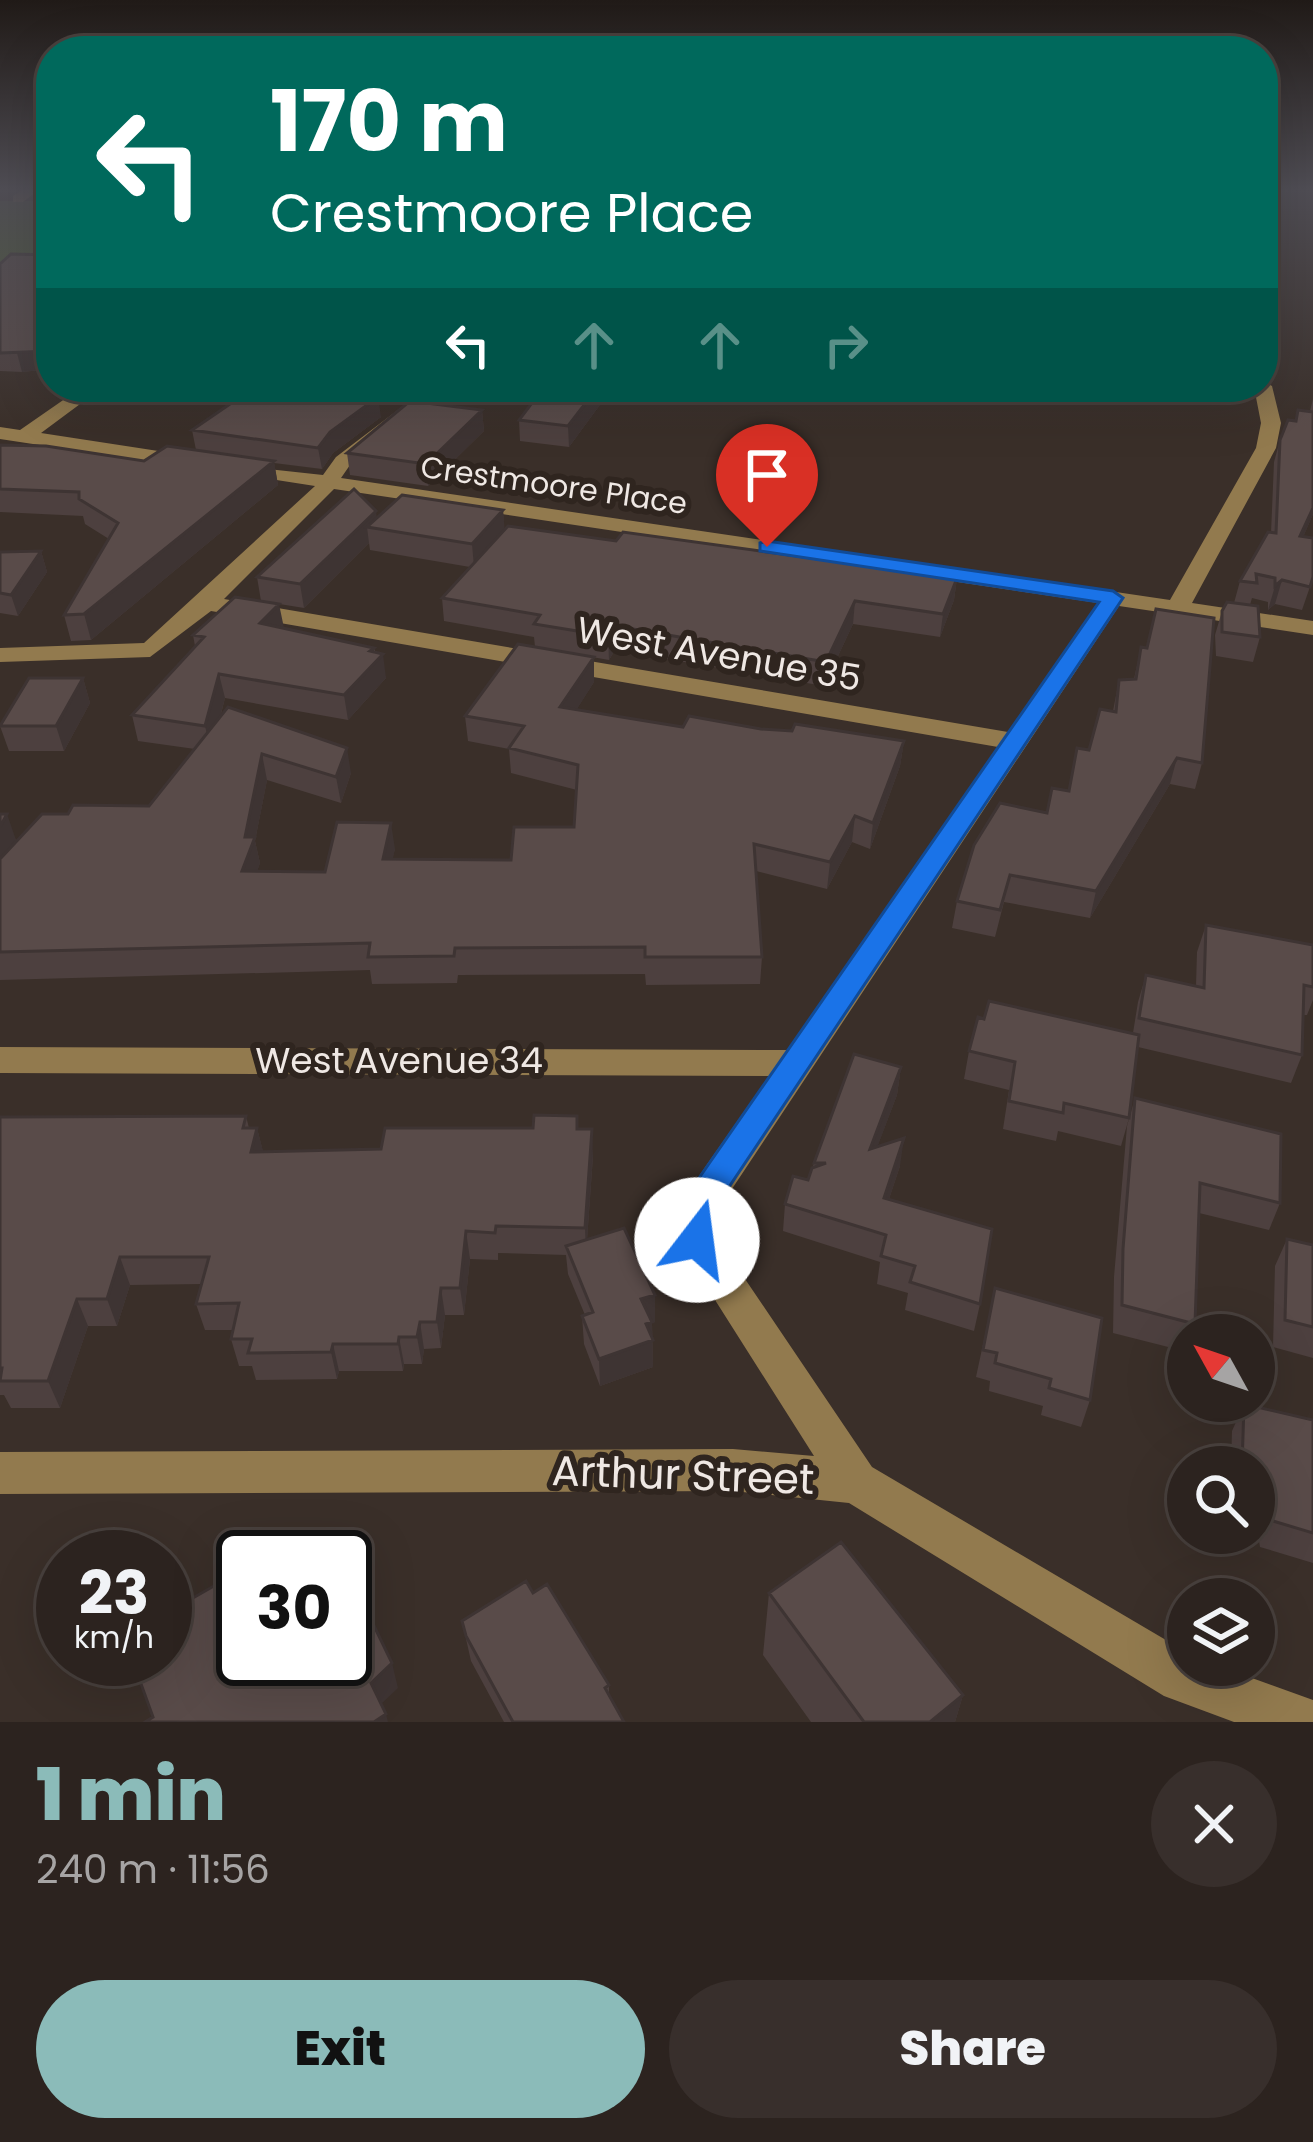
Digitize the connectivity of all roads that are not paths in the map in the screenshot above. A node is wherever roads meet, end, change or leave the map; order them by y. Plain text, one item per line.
1 (73, 402) edge
2 (420, 402) edge
3 (1266, 402) edge
4 (0, 433) edge
5 (27, 434) junction
6 (329, 483) junction
7 (1113, 598) junction
8 (206, 603) junction
9 (1177, 608) junction
10 (1313, 628) edge
11 (0, 655) edge
12 (1016, 742) junction
13 (0, 1060) edge
14 (798, 1063) junction
15 (0, 1473) edge
16 (856, 1482) junction
17 (1304, 1722) edge

1 - 5 street
2 - 6 street
3 - 9 street
4 - 5 street, Crestmoore Place
5 - 6 street, Crestmoore Place
6 - 7 street, Crestmoore Place
6 - 8 street
7 - 9 street, Crestmoore Place
7 - 12 street
8 - 11 street
8 - 12 street, West Avenue 35
9 - 10 street, Crestmoore Place
12 - 14 street
13 - 14 street, West Avenue 34
14 - 16 street
15 - 16 street, Arthur Street
16 - 17 street, Arthur Street

